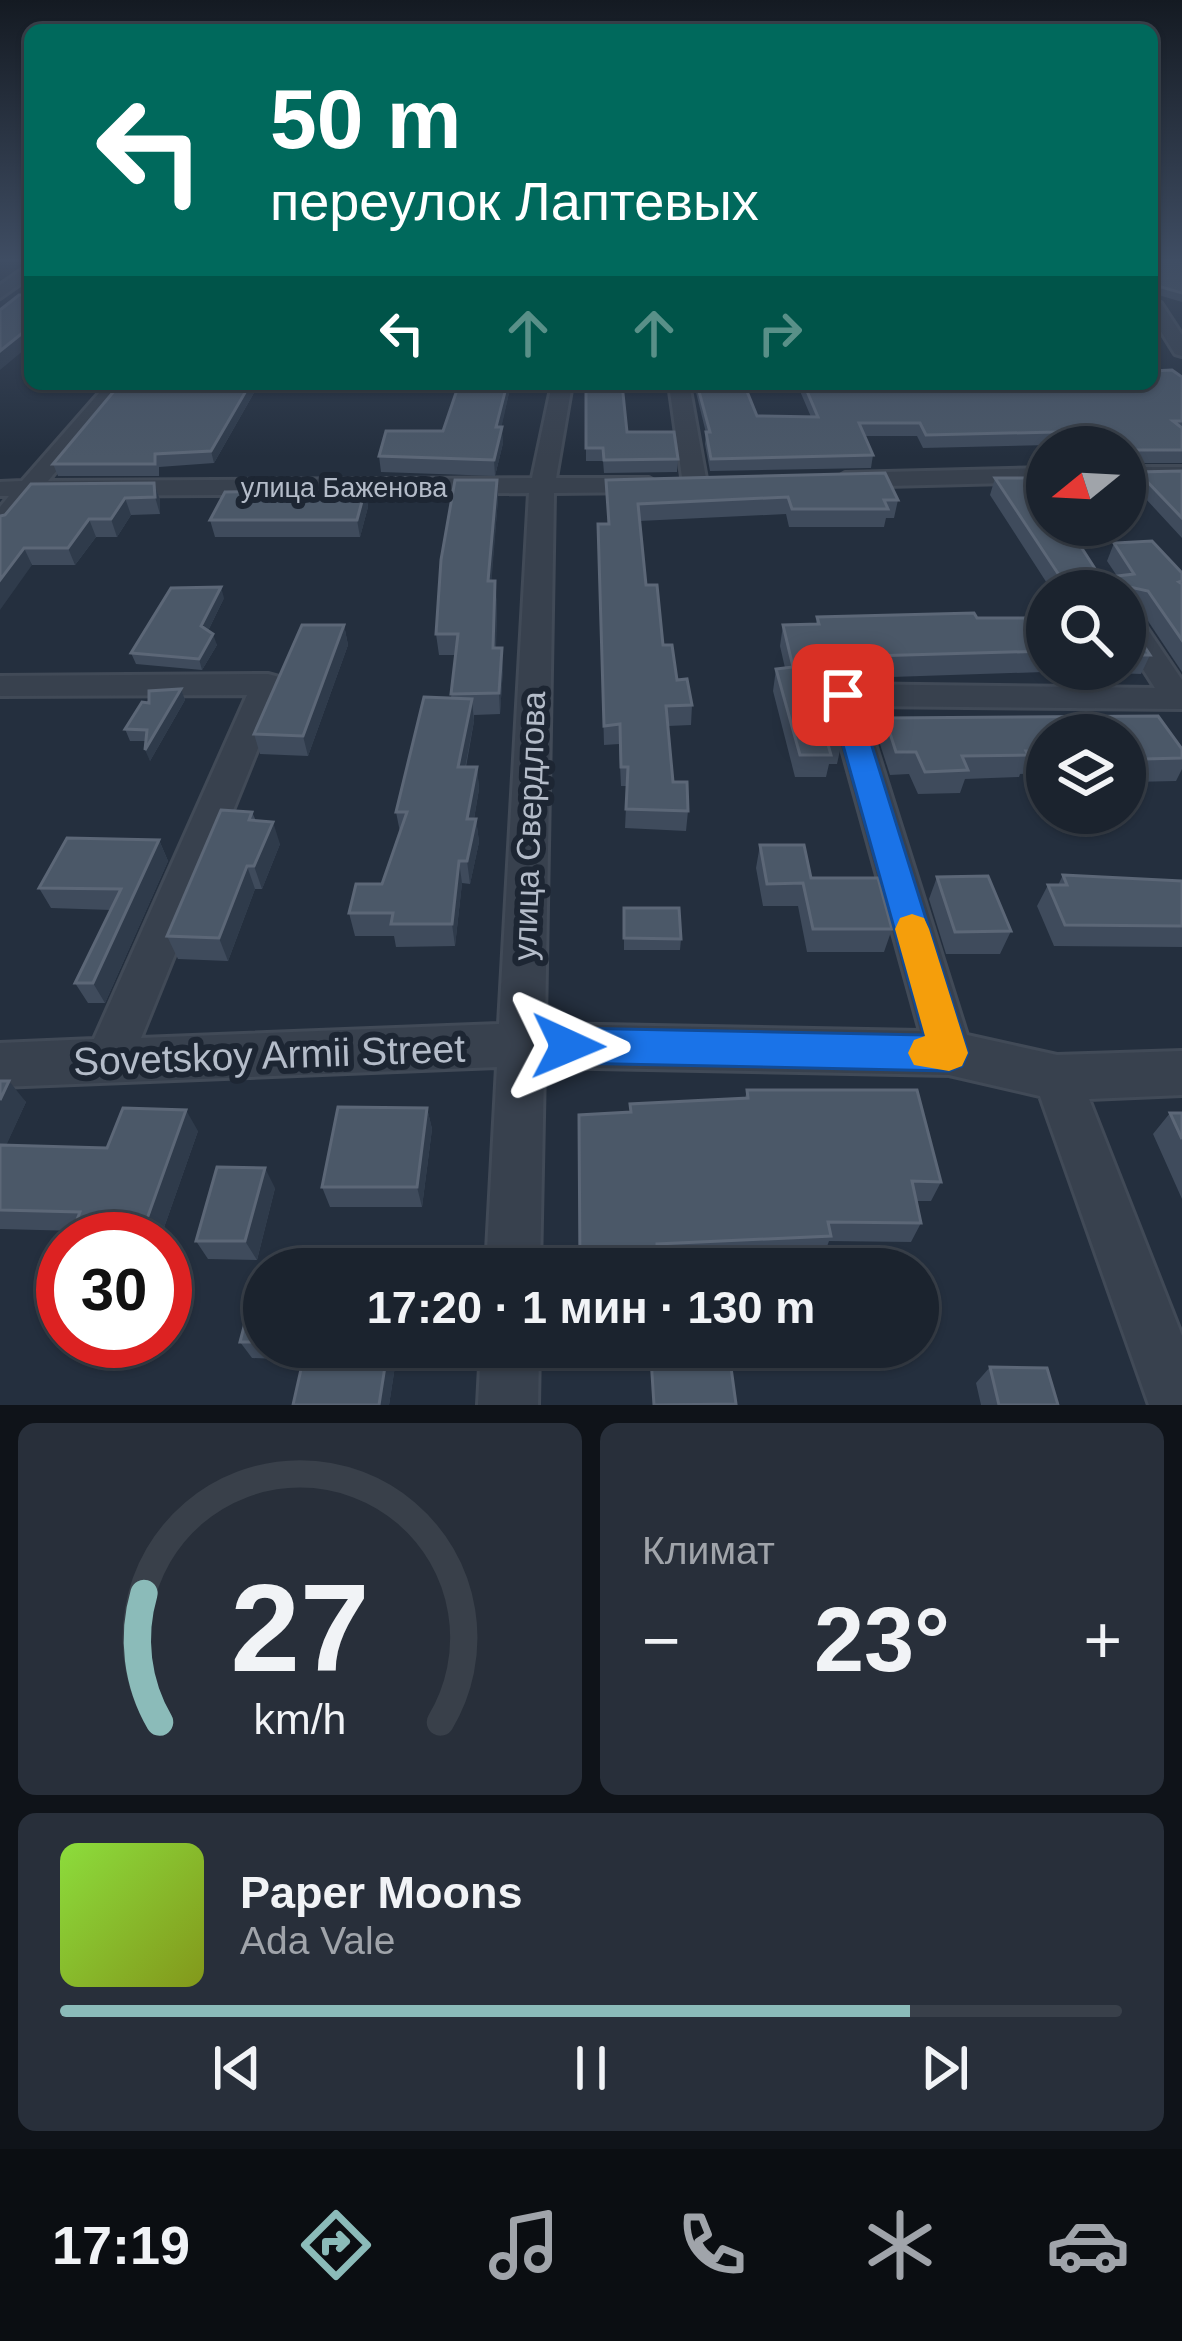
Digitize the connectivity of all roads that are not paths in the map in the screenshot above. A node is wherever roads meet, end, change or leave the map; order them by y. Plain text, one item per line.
1 (113, 390) edge
2 (561, 390) edge
3 (682, 390) edge
4 (1146, 474) edge
5 (1182, 474) edge
6 (1026, 475) edge
7 (830, 480) edge
8 (542, 487) junction
9 (0, 489) edge
10 (28, 489) junction
11 (0, 523) edge
12 (1146, 650) edge
13 (0, 686) edge
14 (521, 1045) junction
15 (949, 1053) junction
16 (108, 1062) junction
17 (0, 1065) edge
18 (1182, 1073) edge
19 (1057, 1078) junction
20 (514, 1248) edge
21 (509, 1368) edge
22 (508, 1405) edge
23 (1179, 1405) edge

1 - 10 street
2 - 8 street, улица Свердлова
3 - 8 street, улица Баженова
4 - 5 street
6 - 7 street
8 - 10 street, улица Баженова
8 - 14 street, улица Свердлова
9 - 10 street, улица Баженова
10 - 11 street
12 - 15 street
13 - 16 street
14 - 15 street, Sovetskoy Armii Street
14 - 16 street, Sovetskoy Armii Street
14 - 20 street, улица Свердлова
15 - 19 street, Sovetskoy Armii Street
16 - 17 street, Sovetskoy Armii Street
18 - 19 street, Sovetskoy Armii Street
19 - 23 street
21 - 22 street

